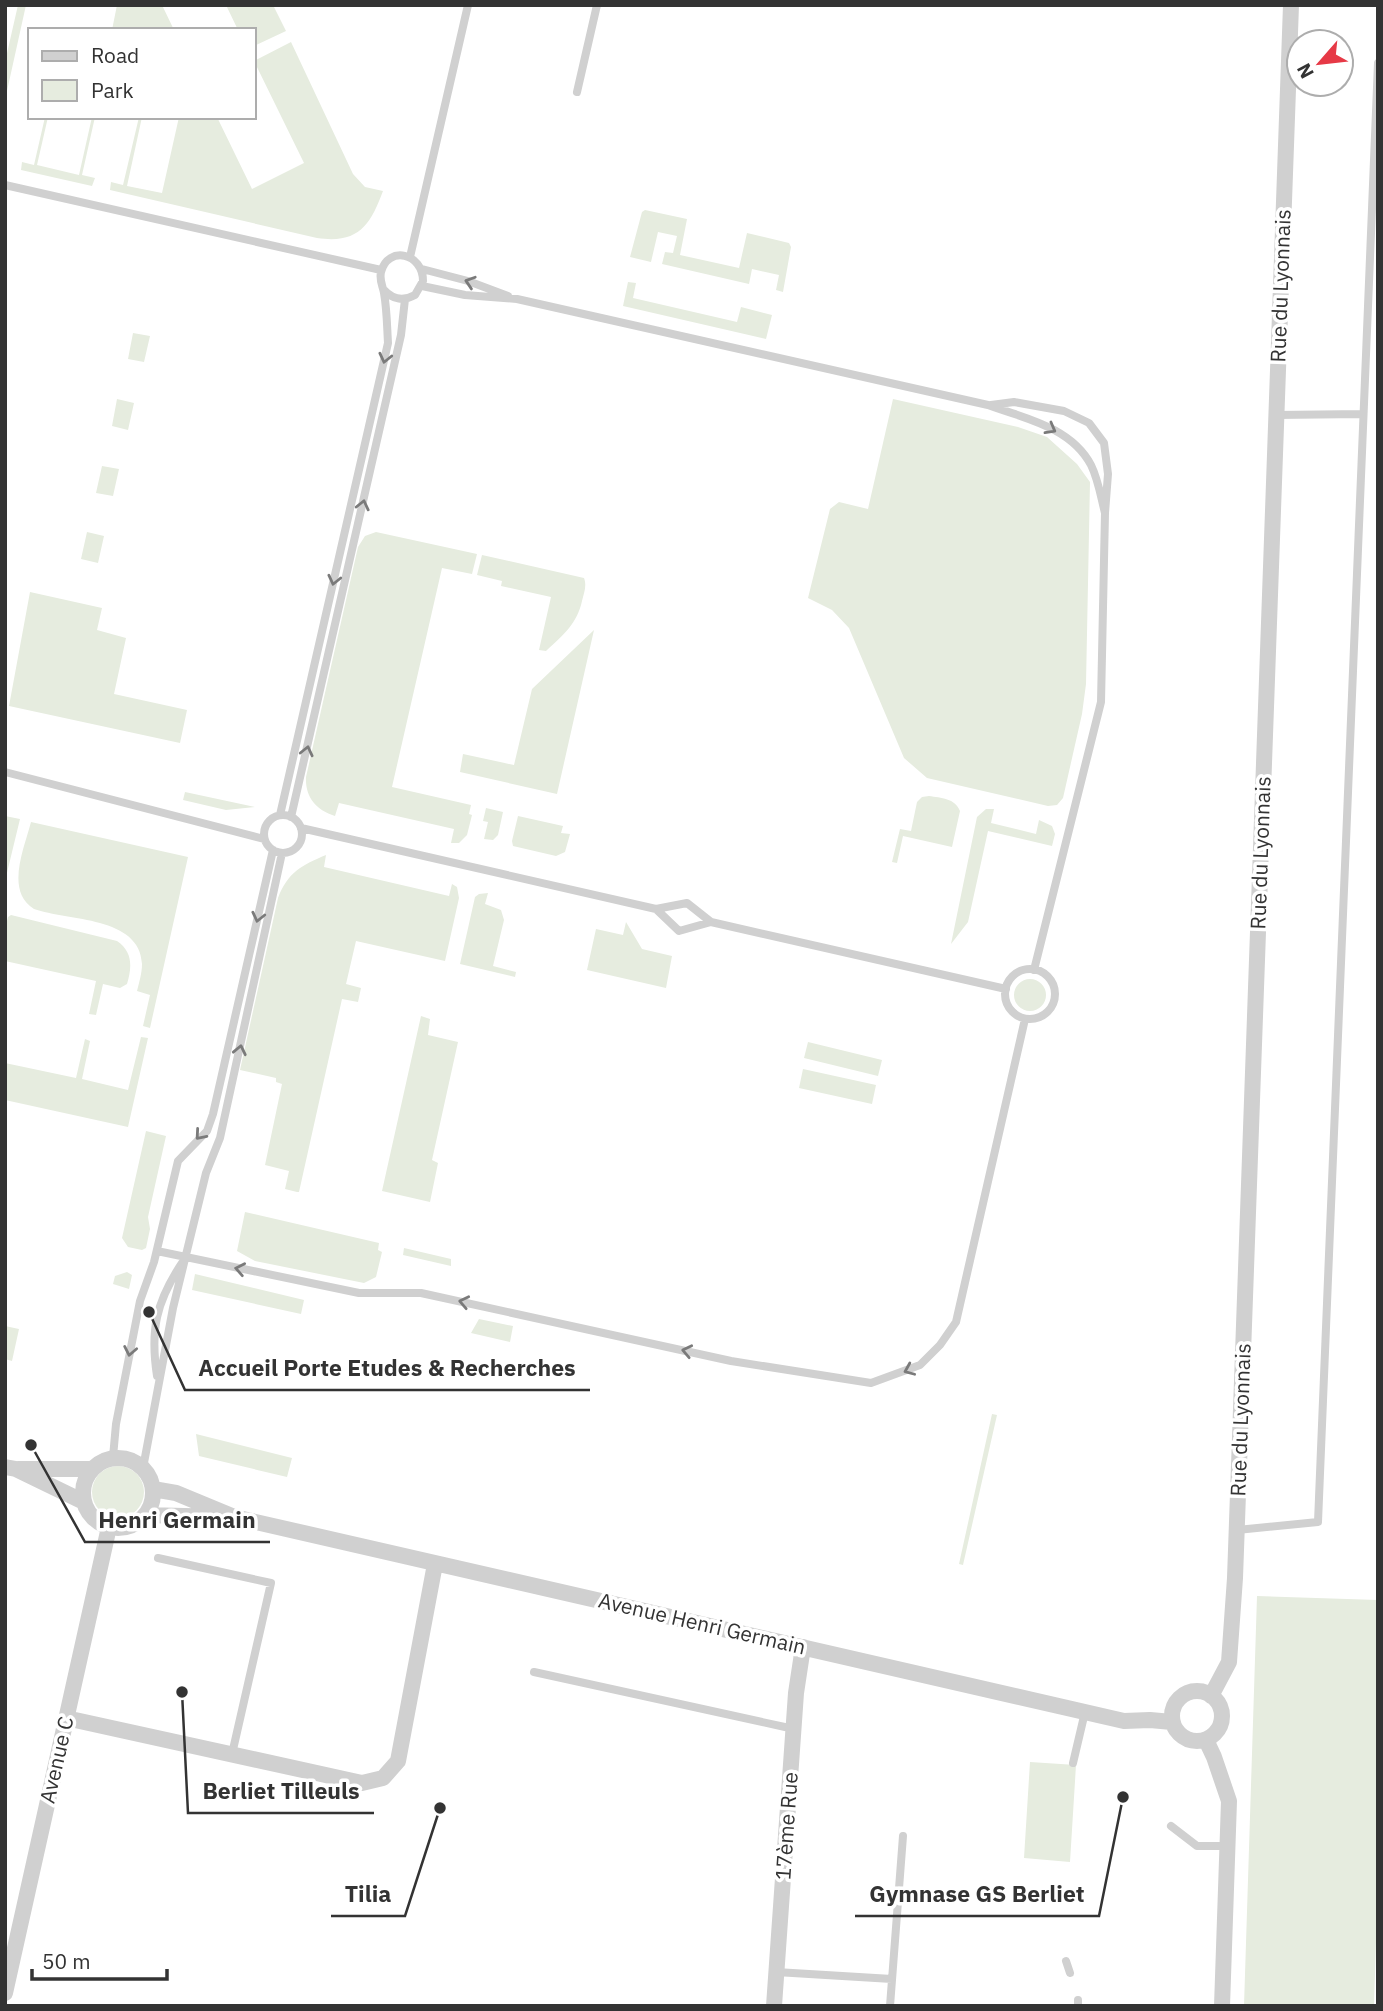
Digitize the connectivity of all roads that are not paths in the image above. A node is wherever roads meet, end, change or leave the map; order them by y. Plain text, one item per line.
1 (468, 5) edge
2 (597, 5) edge
3 (1291, 5) edge
4 (1378, 63) edge
5 (577, 92) dead end
6 (5, 185) edge
7 (410, 257) junction
8 (422, 269) junction
9 (381, 270) junction
10 (422, 286) junction
11 (384, 290) junction
12 (405, 299) junction
13 (517, 299) junction
14 (988, 405) junction
15 (1363, 414) junction
16 (1276, 415) junction
17 (1105, 513) junction
18 (5, 772) edge
19 (280, 815) junction
20 (291, 817) junction
21 (301, 828) junction
22 (264, 839) junction
23 (277, 852) junction
24 (656, 909) junction
25 (711, 922) junction
26 (1034, 970) junction
27 (1006, 989) junction
28 (1025, 1019) junction
29 (157, 1251) junction
30 (186, 1257) junction
31 (158, 1383) junction
32 (113, 1457) junction
33 (10, 1468) edge
34 (143, 1468) junction
35 (91, 1469) junction
36 (153, 1489) junction
37 (84, 1502) junction
38 (145, 1515) junction
39 (234, 1517) junction
40 (109, 1527) junction
41 (1237, 1530) junction
42 (158, 1558) dead end
43 (435, 1564) junction
44 (803, 1647) junction
45 (534, 1672) dead end
46 (1211, 1696) junction
47 (1085, 1712) junction
48 (66, 1718) junction
49 (1172, 1722) junction
50 (794, 1729) junction
51 (1206, 1740) junction
52 (232, 1754) junction
53 (1073, 1763) dead end
54 (1171, 1826) dead end
55 (903, 1836) dead end
56 (1227, 1846) junction
57 (1066, 1961) dead end
58 (776, 1972) junction
59 (1070, 1973) dead end
60 (892, 1979) junction
61 (5, 1993) edge
62 (774, 2006) edge
63 (890, 2006) edge
64 (1222, 2006) edge

1 - 7 lane
2 - 5 lane
3 - 16 street, Rue du Lyonnais
4 - 15 lane
6 - 9 lane
7 - 8 lane
7 - 9 lane
8 - 10 lane
13 -> 8 lane
9 - 11 lane
10 - 12 lane
10 - 13 lane
11 - 12 lane
11 -> 19 lane
20 -> 12 lane
13 - 14 lane
14 -> 17 lane
14 - 17 lane
15 - 16 lane
15 - 41 lane
16 - 41 street, Rue du Lyonnais
17 - 26 lane
18 - 22 lane
19 - 20 lane
19 - 22 lane
20 - 21 lane
21 - 23 lane
21 - 24 lane
22 - 23 lane
23 -> 29 lane
30 -> 23 lane
24 - 25 lane
24 - 25 lane
25 - 27 lane
26 - 27 lane
26 - 28 lane
27 - 28 lane
28 -> 30 lane
29 - 30 lane
29 -> 32 lane
30 - 31 lane
30 - 31 lane
31 - 34 lane
32 - 34 street
32 - 35 street
33 - 35 street
33 - 37 street
34 - 36 street
35 - 37 street
36 - 38 street
36 - 39 street, Avenue Henri Germain
37 - 40 street
38 - 39 street, Avenue Henri Germain
38 - 40 street, Avenue Henri Germain
39 - 43 street, Avenue Henri Germain
40 - 48 street, Avenue C
41 - 46 street, Rue du Lyonnais
42 - 52 lane
43 - 44 street, Avenue Henri Germain
43 - 52 street
44 - 47 street, Avenue Henri Germain
44 - 50 street, 17ème Rue
45 - 50 lane
46 - 49 street
46 - 51 street
47 - 49 street, Avenue Henri Germain
47 - 53 lane
48 - 52 street
48 - 61 street, Avenue C
49 - 51 street
50 - 58 street, 17ème Rue
51 - 56 street
54 - 56 lane
55 - 60 lane
56 - 64 street
57 - 59 lane
58 - 60 lane
58 - 62 street, 17ème Rue
60 - 63 lane

